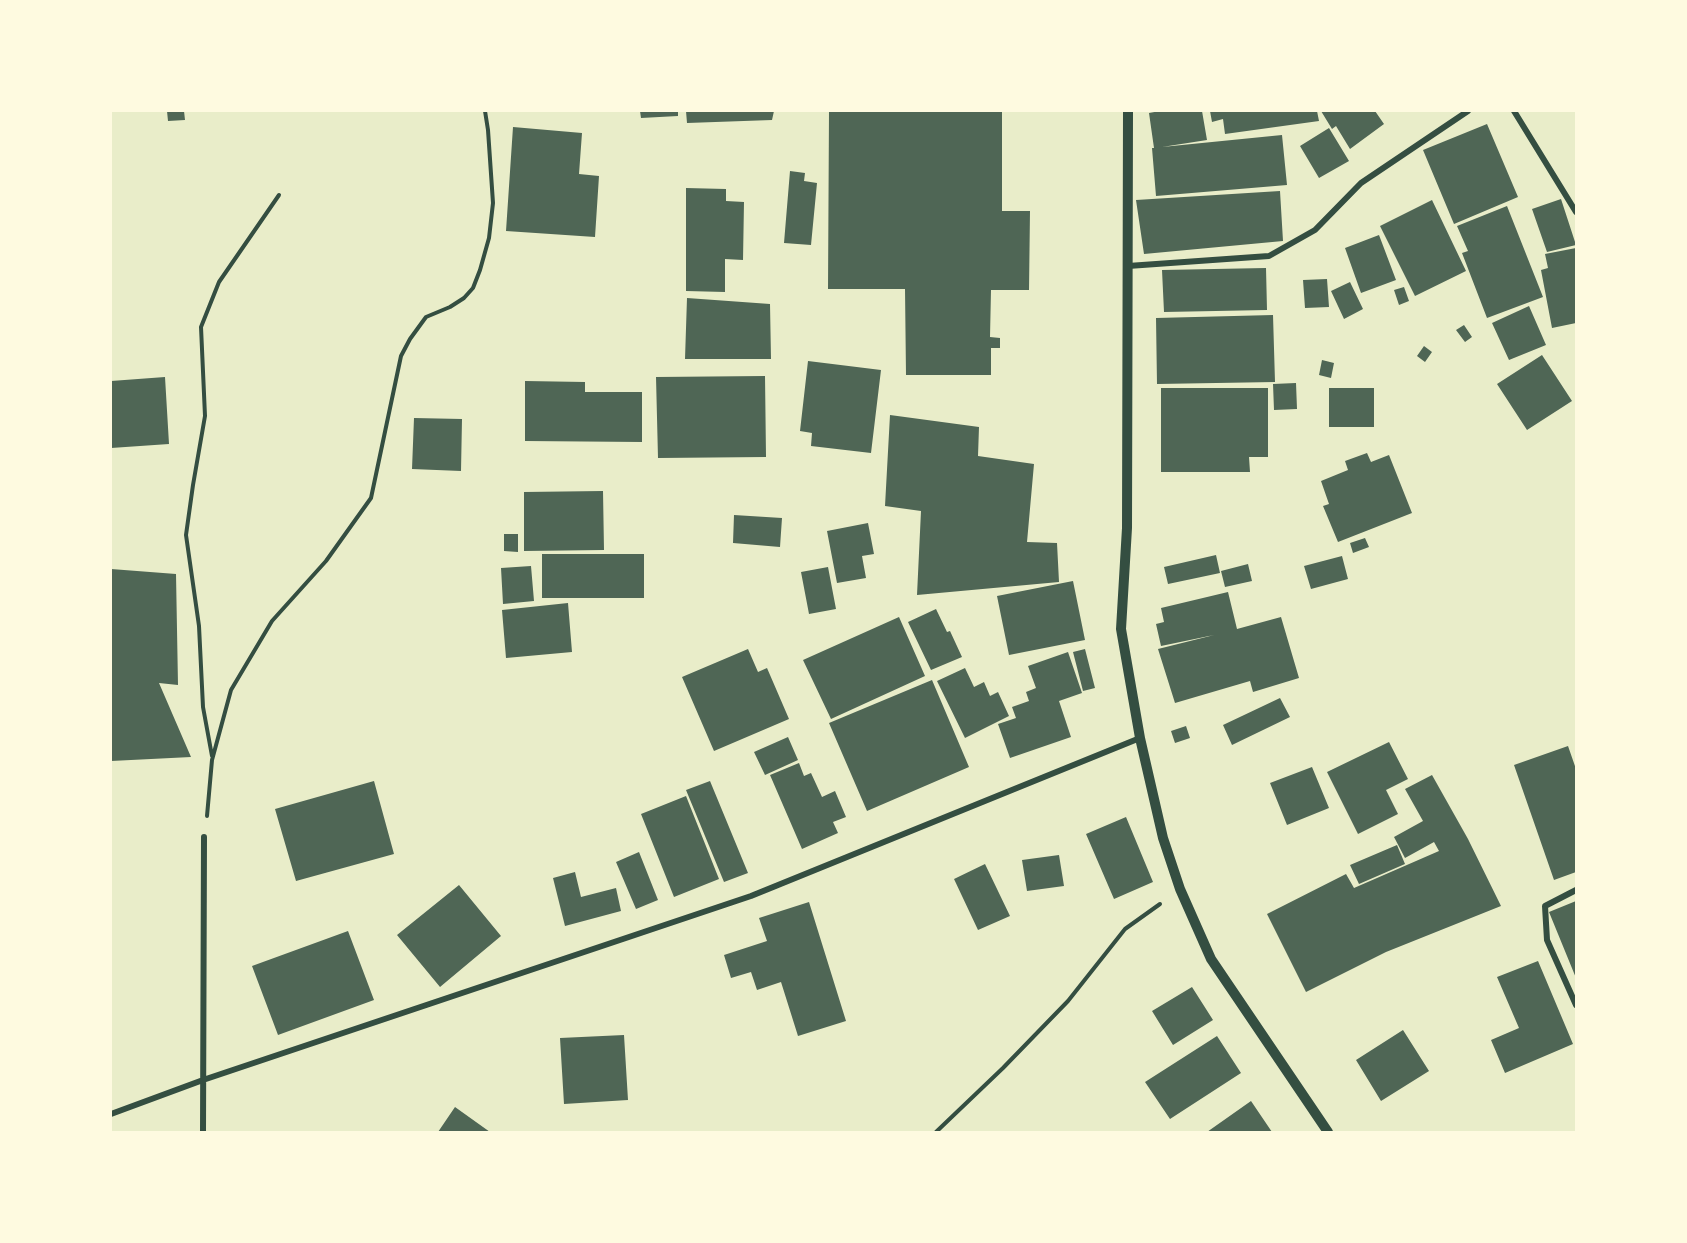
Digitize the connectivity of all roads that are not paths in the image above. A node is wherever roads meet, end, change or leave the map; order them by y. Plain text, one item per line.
1 (1128, 111) edge
2 (1468, 111) edge
3 (1514, 111) edge
4 (1576, 212) edge
5 (1128, 266) junction
6 (1140, 738) junction
7 (204, 837) road end
8 (1576, 891) edge
9 (1576, 1005) edge
10 (203, 1080) junction
11 (111, 1114) edge
12 (203, 1132) edge
13 (1328, 1132) edge

1 - 5 street
2 - 5 street
3 - 4 street
5 - 6 street
6 - 10 street
6 - 13 street
7 - 10 street
8 - 9 street
10 - 11 street
10 - 12 street

